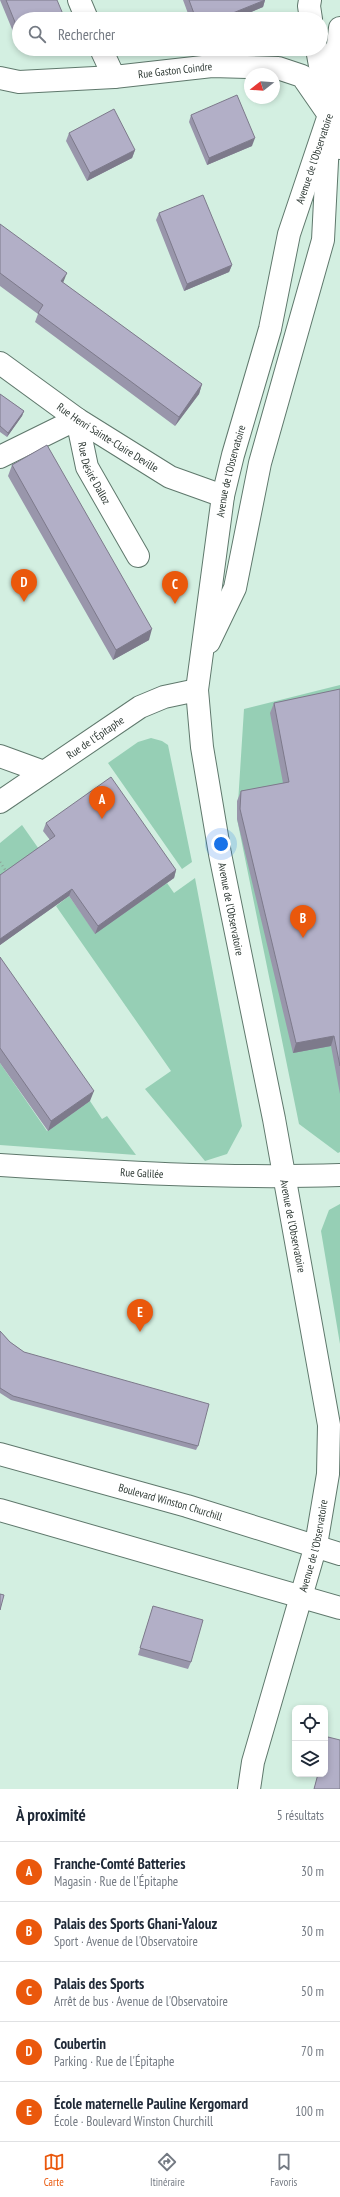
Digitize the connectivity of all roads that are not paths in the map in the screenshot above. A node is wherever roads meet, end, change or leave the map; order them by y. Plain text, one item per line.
1 (79, 0) edge
2 (310, 0) edge
3 (84, 12) edge
4 (310, 12) edge
5 (340, 28) edge
6 (104, 56) edge
7 (319, 56) edge
8 (114, 77) junction
9 (0, 78) edge
10 (335, 108) edge
11 (340, 148) edge
12 (0, 363) edge
13 (77, 419) junction
14 (0, 457) edge
15 (223, 496) junction
16 (138, 556) dead end
17 (200, 659) junction
18 (197, 690) junction
19 (0, 756) edge
20 (44, 772) junction
21 (0, 802) edge
22 (0, 1164) edge
23 (340, 1175) edge
24 (284, 1177) junction
25 (0, 1454) edge
26 (0, 1510) edge
27 (316, 1545) junction
28 (340, 1554) edge
29 (301, 1598) junction
30 (340, 1608) edge
31 (249, 1789) edge

1 - 3 street
2 - 4 street
5 - 10 street
6 - 8 street
7 - 10 street
8 - 9 street, Rue Gaston Coindre
8 - 10 street, Rue Gaston Coindre
10 - 11 street
10 - 15 street, Avenue de l'Observatoire
10 - 17 street, Avenue de l'Observatoire
12 - 13 street, Rue Henri Sainte-Claire Deville
13 - 14 street
13 - 15 street, Rue Henri Sainte-Claire Deville
13 - 16 street, Rue Désiré Dalloz
15 - 17 street, Avenue de l'Observatoire
17 - 18 street, Avenue de l'Observatoire
18 - 20 street, Rue de l'Épitaphe
18 - 24 street, Avenue de l'Observatoire
19 - 20 street
20 - 21 street, Rue de l'Épitaphe
22 - 24 street, Rue Galilée
23 - 24 street, Rue Galilée
24 - 27 street, Avenue de l'Observatoire
25 - 27 street, Boulevard Winston Churchill
26 - 29 street
27 - 28 street, Boulevard Winston Churchill
27 - 29 street, Avenue de l'Observatoire
29 - 30 street
29 - 31 street, Avenue de l'Observatoire

